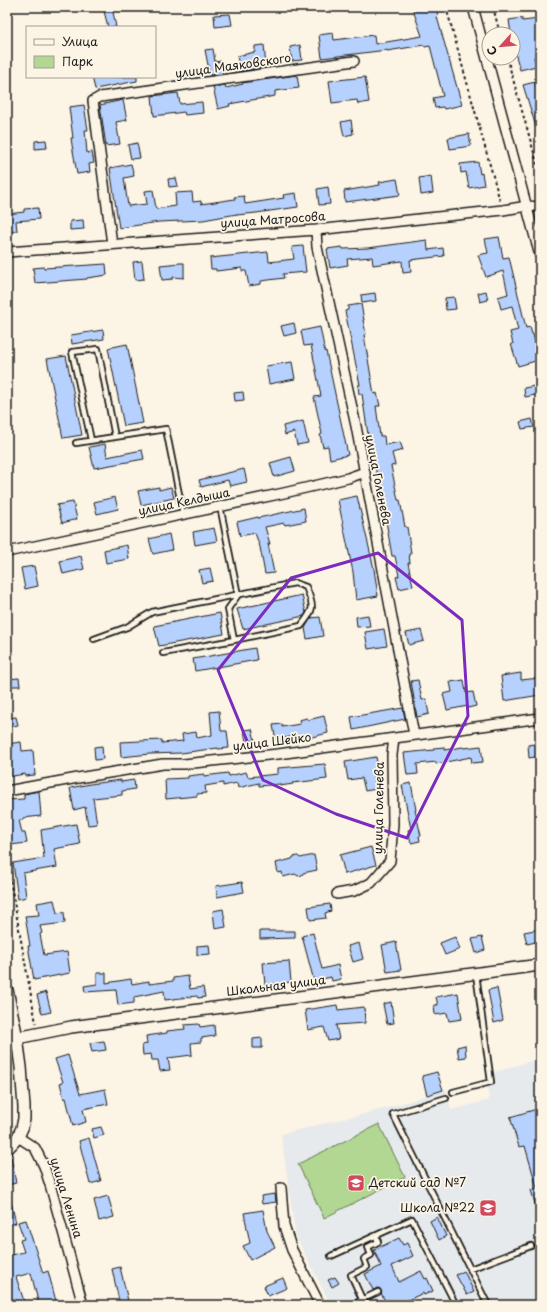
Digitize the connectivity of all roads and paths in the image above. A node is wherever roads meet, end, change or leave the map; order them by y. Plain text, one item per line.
1 (446, 7) edge
2 (473, 7) edge
3 (493, 7) edge
4 (498, 26) edge
5 (354, 61) dead end
6 (509, 66) edge
7 (540, 174) edge
8 (527, 206) junction
9 (540, 207) edge
10 (503, 210) junction
11 (316, 230) junction
12 (112, 244) junction
13 (7, 252) edge
14 (540, 256) edge
15 (116, 437) junction
16 (91, 440) junction
17 (76, 443) dead end
18 (365, 472) junction
19 (220, 506) junction
20 (183, 514) junction
21 (7, 552) edge
22 (238, 595) junction
23 (94, 639) dead end
24 (234, 640) junction
25 (163, 653) dead end
26 (540, 718) edge
27 (414, 736) junction
28 (394, 738) junction
29 (7, 791) edge
30 (7, 863) edge
31 (337, 894) dead end
32 (540, 965) edge
33 (476, 974) junction
34 (7, 990) edge
35 (39, 1034) junction
36 (17, 1038) junction
37 (454, 1092) dead end
38 (446, 1098) dead end
39 (18, 1137) junction
40 (7, 1149) edge
41 (281, 1188) dead end
42 (376, 1236) junction
43 (531, 1246) dead end
44 (331, 1256) dead end
45 (470, 1269) junction
46 (378, 1292) dead end
47 (362, 1299) junction
48 (83, 1305) edge
49 (320, 1305) edge
50 (352, 1305) edge
51 (456, 1305) edge
52 (488, 1305) edge

1 - 10 path
2 - 8 street
3 - 4 path
5 - 12 street, улица Маяковского
6 - 7 path
8 - 9 street, улица Матросова
8 - 10 street, улица Матросова
8 - 14 street
10 - 11 street, улица Матросова
11 - 12 street, улица Матросова
11 - 18 street, улица Голенева
12 - 13 street, улица Матросова
15 - 16 lane
15 - 16 lane
15 - 20 lane
16 - 17 lane
18 - 19 street, улица Келдыша
18 - 27 street, улица Голенева
19 - 20 street, улица Келдыша
19 - 22 lane
20 - 21 street, улица Келдыша
22 - 23 lane
22 - 24 lane
22 - 24 lane
24 - 25 lane
26 - 27 street, улица Шейко
27 - 28 street, улица Шейко
28 - 29 street, улица Шейко
28 - 31 street, улица Голенева
30 - 35 path
32 - 33 street, Школьная улица
33 - 35 street, Школьная улица
33 - 37 lane
34 - 36 street
35 - 36 street, Школьная улица
36 - 39 street
38 - 45 lane
39 - 40 street
39 - 48 street, улица Ленина
41 - 49 street
42 - 44 lane
42 - 47 lane
42 - 51 lane
43 - 45 lane
45 - 52 lane
46 - 47 lane
47 - 50 lane

